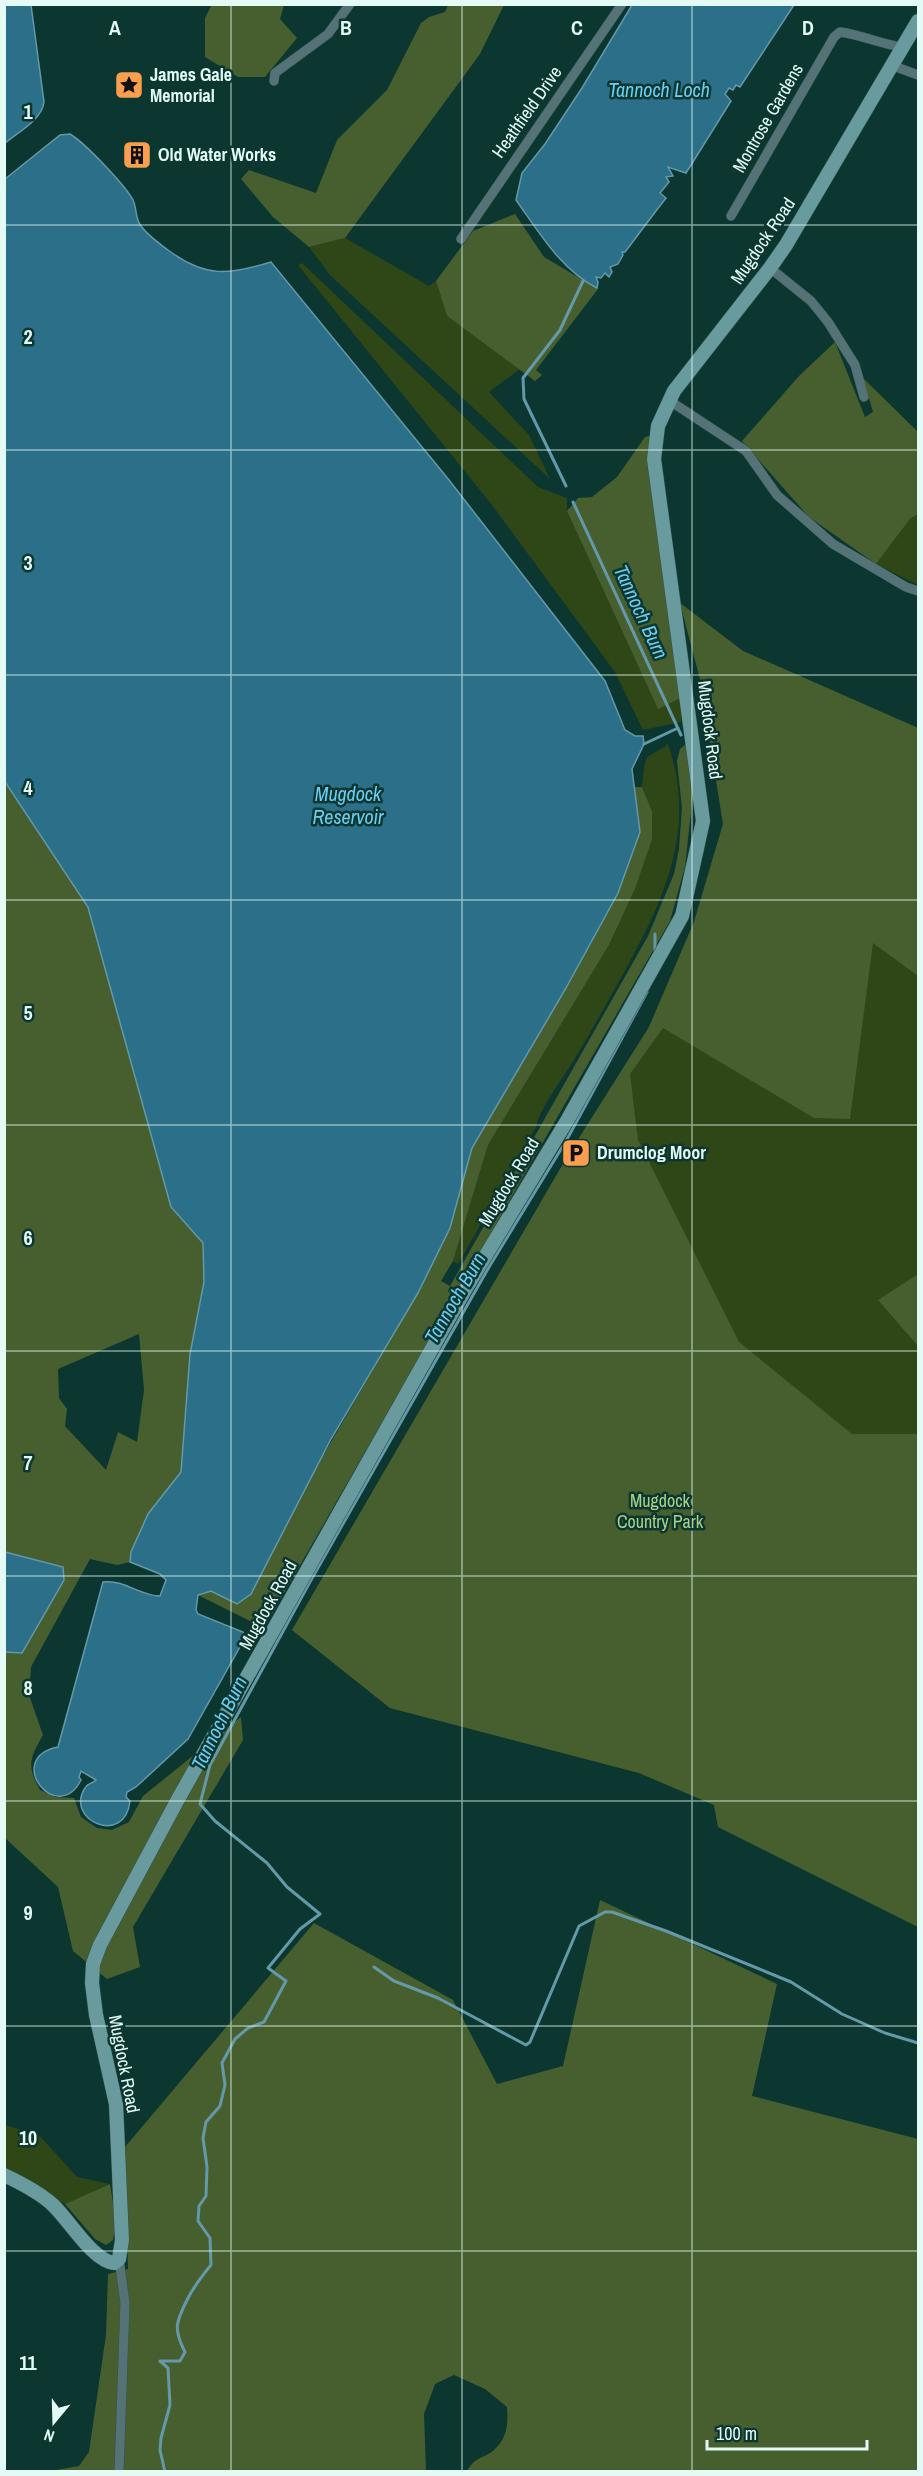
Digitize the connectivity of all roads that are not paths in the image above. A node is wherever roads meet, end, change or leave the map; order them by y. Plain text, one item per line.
1 (350, 4) edge
2 (622, 4) edge
3 (918, 21) edge
4 (902, 47) junction
5 (891, 65) junction
6 (918, 75) edge
7 (274, 81) dead end
8 (731, 216) dead end
9 (461, 239) dead end
10 (770, 268) junction
11 (864, 397) dead end
12 (670, 401) junction
13 (918, 591) edge
14 (4, 2175) edge
15 (119, 2259) junction
16 (118, 2472) edge

1 - 7 street
2 - 9 street, Heathfield Drive
3 - 4 street, Mugdock Road
4 - 5 street, Mugdock Road
4 - 8 street, Montrose Gardens
5 - 6 street
5 - 10 street, Mugdock Road
10 - 11 street
10 - 12 street, Mugdock Road
12 - 13 street
12 - 15 street, Mugdock Road
14 - 15 street
15 - 16 street

